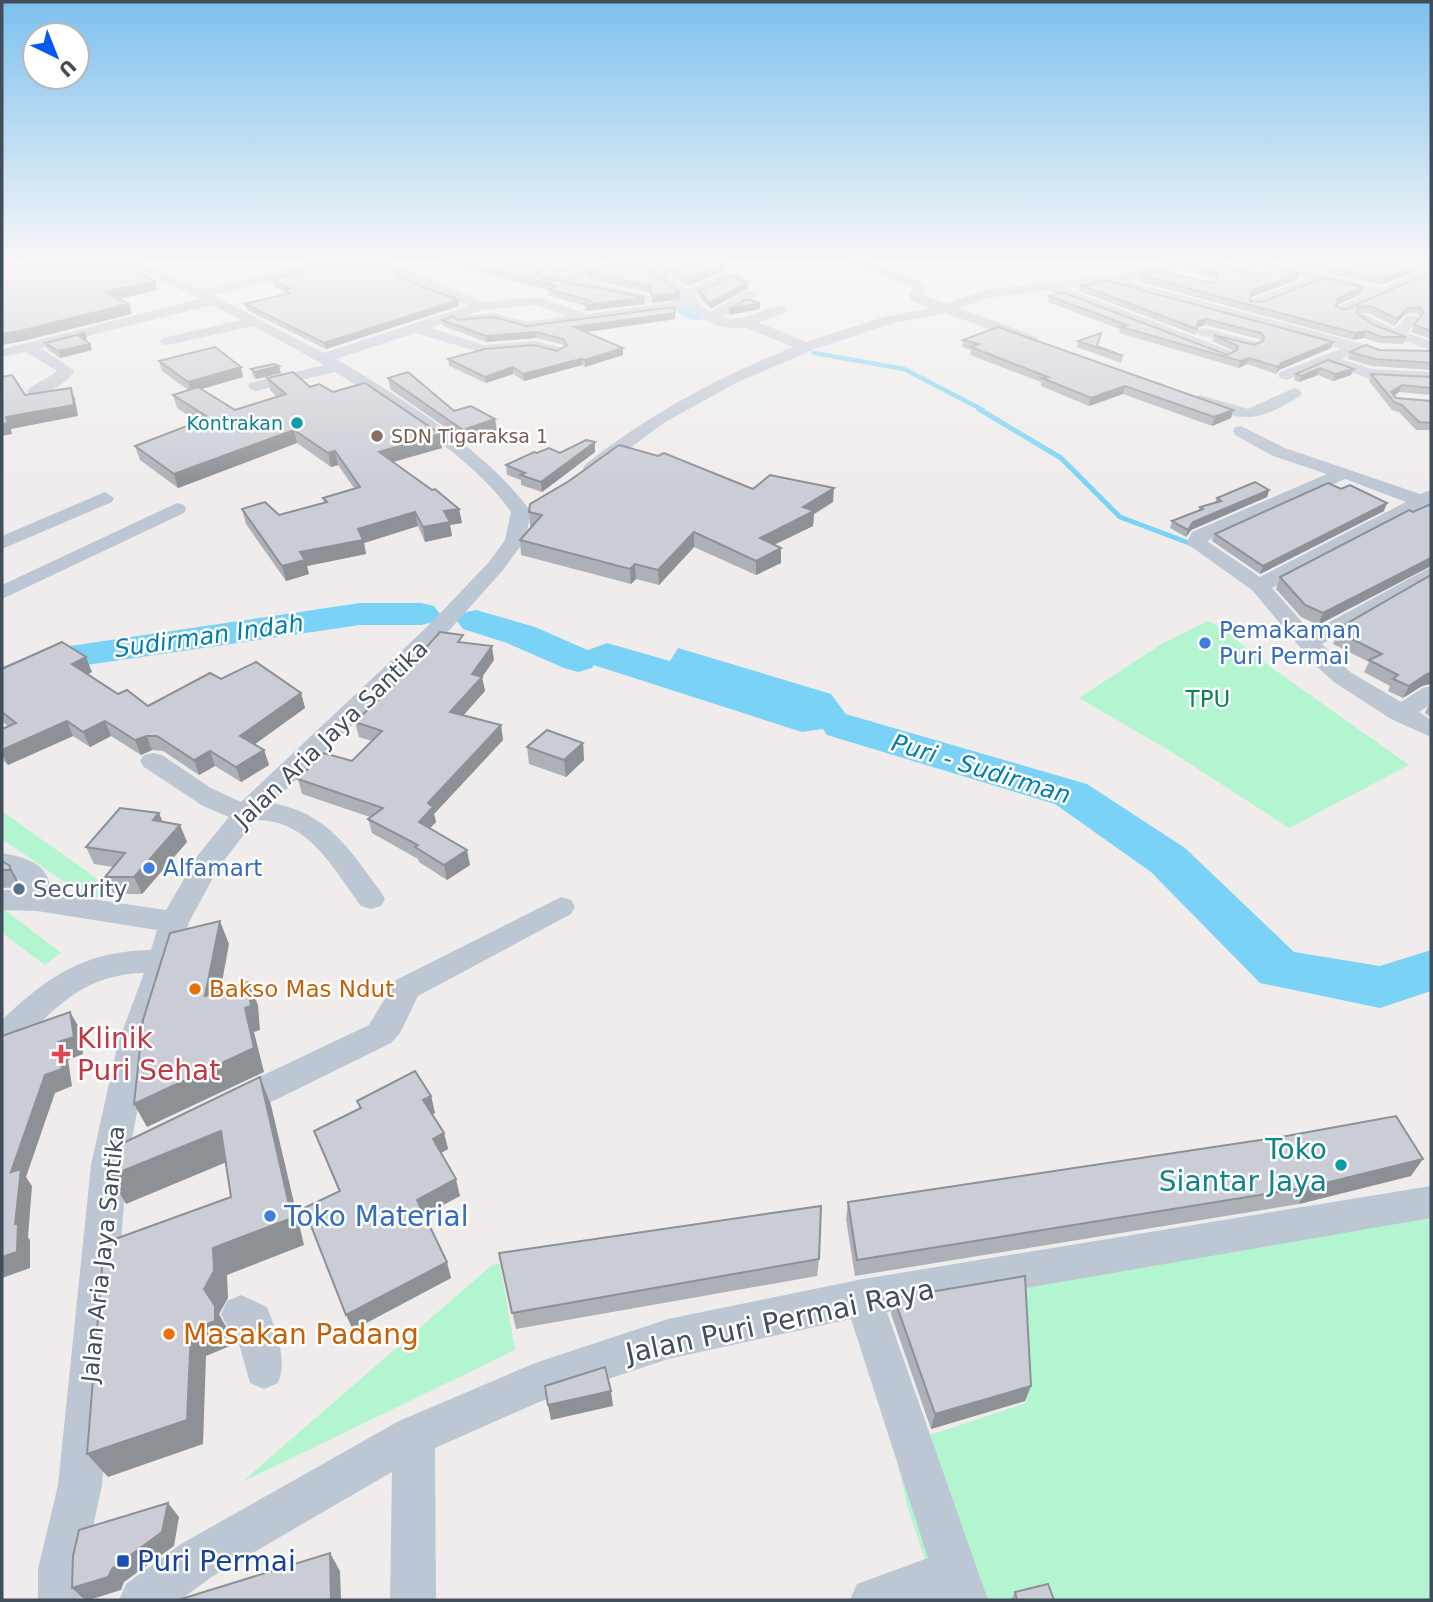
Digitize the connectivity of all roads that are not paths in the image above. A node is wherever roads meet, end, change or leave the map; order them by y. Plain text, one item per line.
1 (70, 335) edge
2 (196, 335) edge
3 (277, 335) edge
4 (398, 335) edge
5 (437, 335) edge
6 (777, 335) edge
7 (846, 335) edge
8 (1020, 335) edge
9 (1178, 335) edge
10 (1215, 335) edge
11 (1282, 335) edge
12 (1306, 335) edge
13 (1398, 335) edge
14 (167, 341) dead end
15 (1048, 345) edge
16 (1253, 345) junction
17 (29, 346) junction
18 (1431, 346) edge
19 (807, 348) junction
20 (1354, 348) junction
21 (1374, 349) edge
22 (558, 351) edge
23 (1393, 351) edge
24 (1431, 352) edge
25 (2, 353) edge
26 (1227, 354) junction
27 (1326, 359) junction
28 (1211, 360) edge
29 (329, 363) junction
30 (1286, 375) dead end
31 (1431, 377) edge
32 (256, 386) dead end
33 (35, 391) edge
34 (1294, 393) dead end
35 (1188, 396) edge
36 (1241, 431) dead end
37 (1344, 473) junction
38 (582, 476) edge
39 (105, 498) dead end
40 (1428, 498) edge
41 (177, 509) dead end
42 (2, 543) edge
43 (1431, 573) edge
44 (1259, 586) junction
45 (2, 593) edge
46 (1308, 643) junction
47 (1431, 693) edge
48 (1400, 714) junction
49 (1431, 730) edge
50 (153, 761) dead end
51 (247, 812) junction
52 (2, 863) edge
53 (371, 899) dead end
54 (2, 900) edge
55 (37, 901) junction
56 (561, 907) dead end
57 (174, 922) junction
58 (163, 961) junction
59 (2, 1040) edge
60 (207, 1117) edge
61 (145, 1147) edge
62 (108, 1165) junction
63 (1431, 1202) edge
64 (863, 1298) junction
65 (241, 1314) dead end
66 (264, 1369) dead end
67 (414, 1436) junction
68 (961, 1586) edge
69 (61, 1600) edge
70 (142, 1600) edge
71 (413, 1600) edge
72 (873, 1600) edge

1 - 17 street
2 - 14 street
3 - 29 street, Jalan Aria Jaya Santika
4 - 29 street
5 - 22 street
6 - 19 street
7 - 19 street
8 - 15 street
9 - 26 street
10 - 16 street
11 - 16 street
12 - 20 street
13 - 18 street
16 - 26 street
17 - 25 street
17 - 33 street
19 - 38 street
20 - 21 street
20 - 27 street
23 - 24 street
26 - 28 street
27 - 30 street
27 - 31 street
29 - 32 street
29 - 51 street, Jalan Aria Jaya Santika
34 - 35 street
36 - 37 street
37 - 40 street
37 - 44 street
39 - 42 street
40 - 44 street
41 - 45 street
43 - 46 street
44 - 46 street
46 - 48 street
47 - 48 street
48 - 49 street
50 - 51 street
51 - 53 street
51 - 57 street, Jalan Aria Jaya Santika
52 - 55 street
54 - 55 street
55 - 57 street
56 - 60 street
57 - 58 street, Jalan Aria Jaya Santika
58 - 59 street
58 - 62 street, Jalan Aria Jaya Santika
61 - 62 street
62 - 69 street, Jalan Aria Jaya Santika
63 - 64 street, Jalan Puri Permai Raya
64 - 67 street, Jalan Puri Permai Raya
64 - 68 street
65 - 66 street
67 - 70 street, Jalan Puri Permai Raya
67 - 71 street
68 - 72 street

